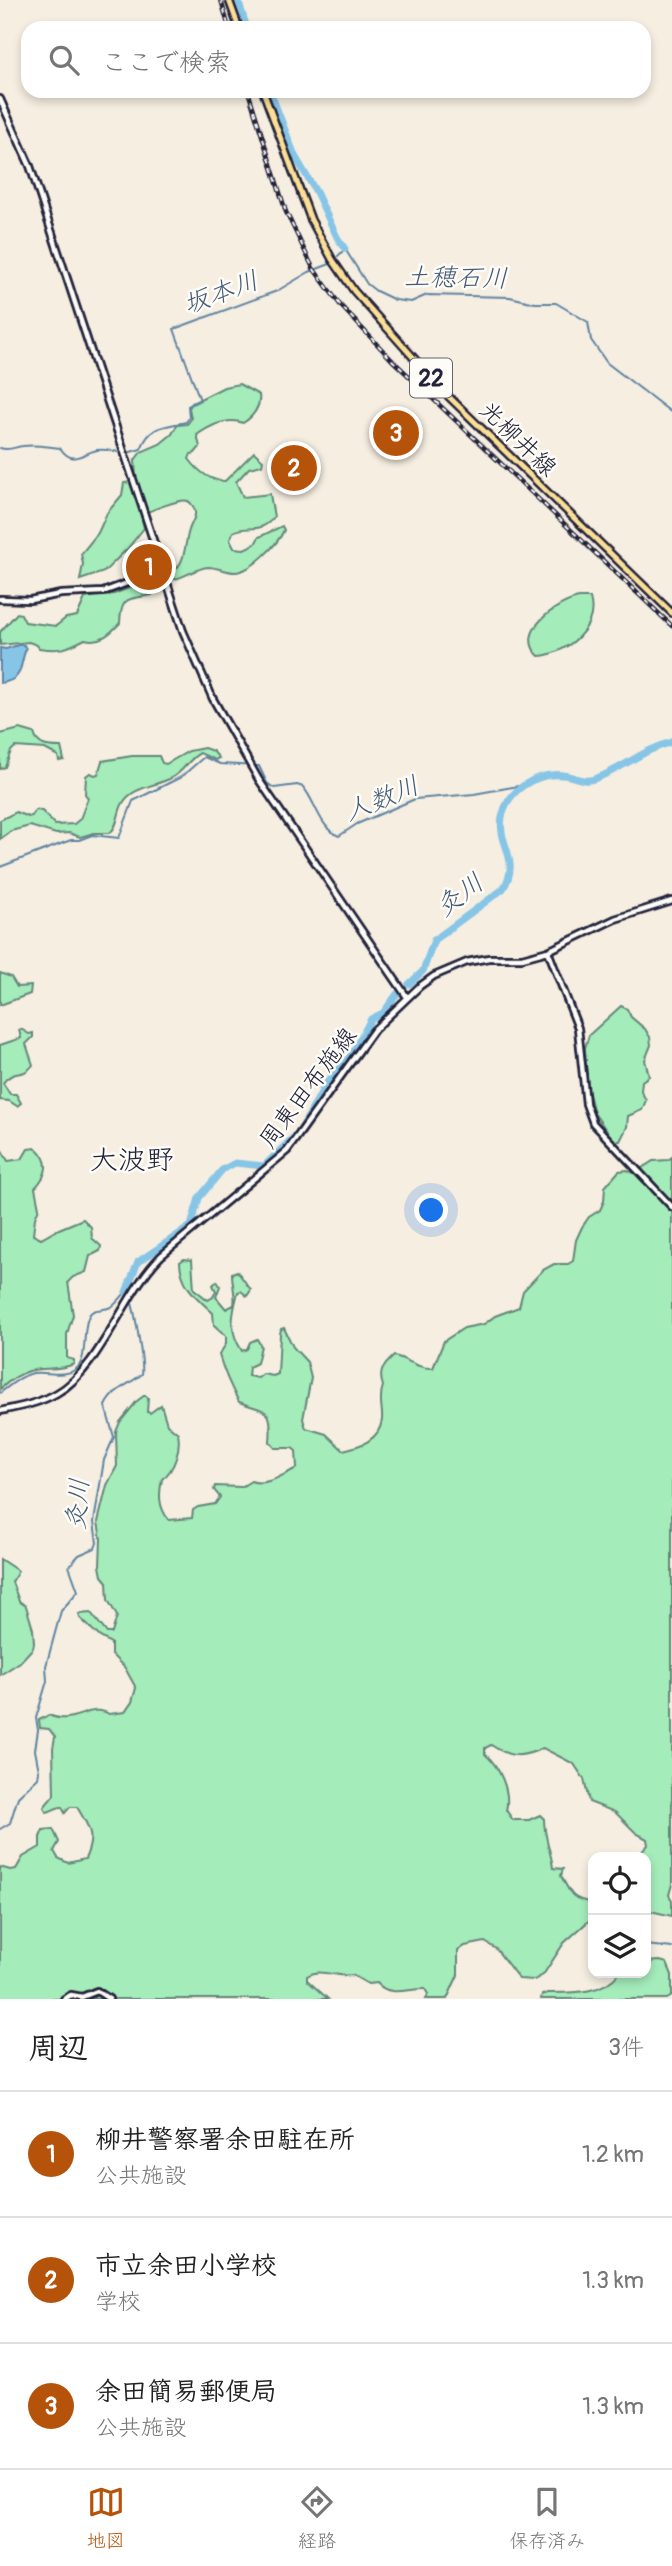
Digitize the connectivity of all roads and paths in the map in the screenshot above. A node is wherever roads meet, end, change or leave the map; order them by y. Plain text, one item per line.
1 (229, 0) edge
2 (236, 21) edge
3 (265, 98) edge
4 (0, 99) edge
5 (162, 570) junction
6 (0, 599) edge
7 (672, 613) edge
8 (672, 901) edge
9 (548, 951) junction
10 (407, 997) junction
11 (672, 1207) edge
12 (0, 1411) edge
13 (64, 1999) edge
14 (109, 1999) edge

1 - 2 main road
3 - 7 main road, 光柳井線 / 22
4 - 5 street
5 - 6 street
5 - 10 street
8 - 9 street, 周東田布施線
9 - 10 street, 周東田布施線
9 - 11 street
10 - 12 street, 周東田布施線
13 - 14 street

